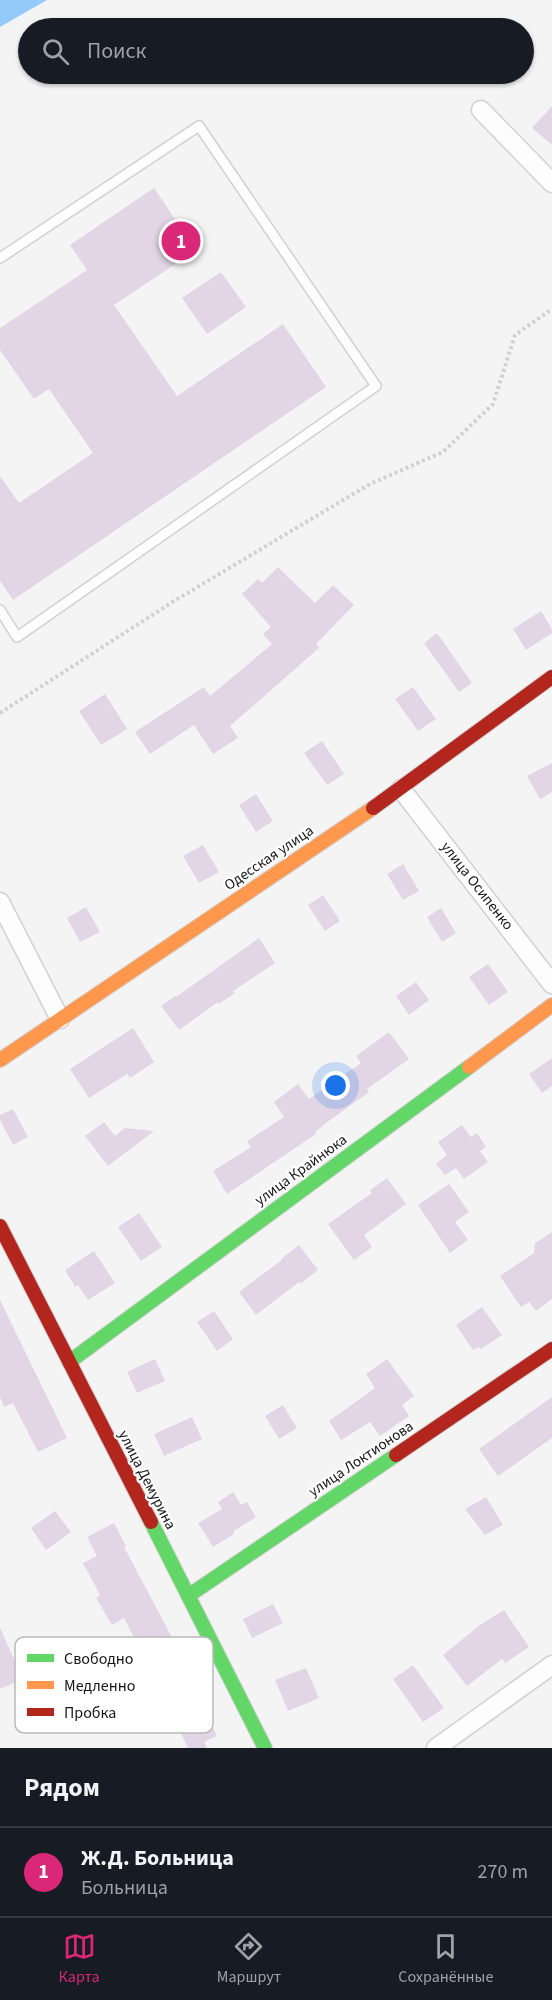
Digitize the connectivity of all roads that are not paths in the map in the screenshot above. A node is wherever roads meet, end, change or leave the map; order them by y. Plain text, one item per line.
1 (481, 110) dead end
2 (552, 183) edge
3 (0, 258) edge
4 (0, 610) edge
5 (552, 677) edge
6 (401, 789) junction
7 (0, 902) edge
8 (552, 984) edge
9 (552, 1005) edge
10 (60, 1019) junction
11 (0, 1060) edge
12 (0, 1226) edge
13 (552, 1349) edge
14 (69, 1362) junction
15 (188, 1596) junction
16 (209, 1637) edge
17 (213, 1645) edge
18 (552, 1665) edge
19 (265, 1748) edge
20 (436, 1748) edge

1 - 2 street
3 - 4 lane
5 - 6 street, Одесская улица
6 - 8 street, улица Осипенко
6 - 10 street, Одесская улица
7 - 10 street
9 - 14 street, улица Крайнюка
10 - 11 street, Одесская улица
12 - 14 street, улица Демурина
13 - 15 street, улица Локтионова
14 - 15 street, улица Демурина
15 - 16 street, улица Демурина
17 - 19 street, улица Демурина
18 - 20 street

